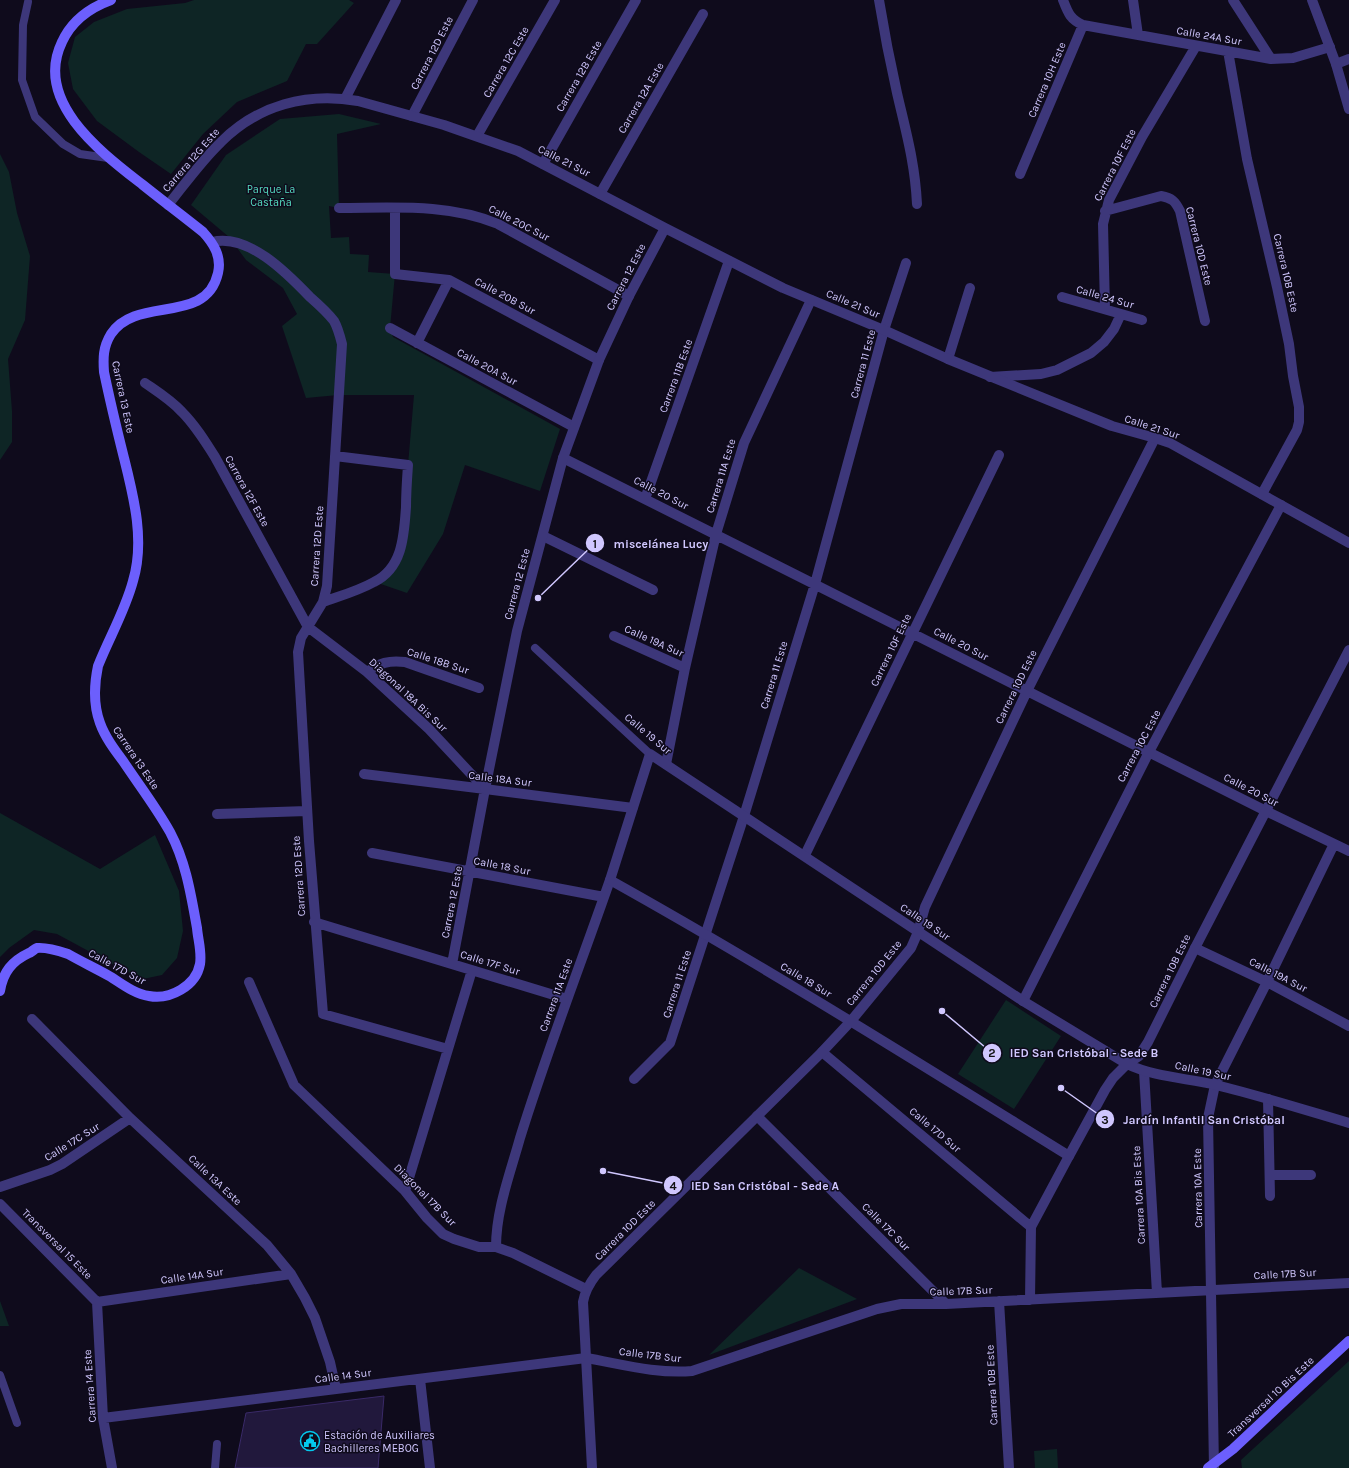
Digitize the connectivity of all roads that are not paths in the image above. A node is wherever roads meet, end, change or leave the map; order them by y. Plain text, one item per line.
1 (111, 0) edge
2 (396, 0) edge
3 (472, 0) edge
4 (555, 0) edge
5 (636, 0) edge
6 (878, 0) edge
7 (1063, 0) edge
8 (1133, 0) edge
9 (1233, 0) edge
10 (1312, 0) edge
11 (28, 2) dead end
12 (703, 14) dead end
13 (1083, 25) junction
14 (1138, 35) junction
15 (1196, 46) junction
16 (1330, 47) junction
17 (1228, 51) junction
18 (1271, 59) junction
19 (1349, 59) edge
20 (1336, 64) junction
21 (345, 99) junction
22 (1349, 109) edge
23 (412, 116) junction
24 (477, 136) junction
25 (108, 158) junction
26 (543, 164) junction
27 (1020, 174) dead end
28 (600, 194) junction
29 (917, 204) dead end
30 (168, 205) junction
31 (339, 208) dead end
32 (396, 208) junction
33 (1105, 211) junction
34 (664, 228) junction
35 (212, 242) junction
36 (729, 261) junction
37 (906, 263) dead end
38 (449, 280) junction
39 (970, 288) dead end
40 (629, 296) junction
41 (1062, 297) dead end
42 (811, 300) junction
43 (1105, 309) junction
44 (1121, 314) junction
45 (1142, 320) dead end
46 (1205, 321) dead end
47 (390, 328) dead end
48 (884, 330) junction
49 (417, 343) junction
50 (599, 360) junction
51 (948, 360) junction
52 (990, 377) junction
53 (145, 383) dead end
54 (574, 427) junction
55 (1155, 438) junction
56 (999, 455) dead end
57 (335, 456) junction
58 (563, 458) junction
59 (1262, 494) junction
60 (645, 499) junction
61 (1281, 505) junction
62 (716, 534) junction
63 (543, 536) junction
64 (1349, 543) edge
65 (814, 584) junction
66 (653, 590) dead end
67 (323, 602) junction
68 (308, 626) junction
69 (913, 633) junction
70 (614, 636) dead end
71 (536, 648) dead end
72 (1349, 650) edge
73 (685, 668) junction
74 (367, 672) junction
75 (479, 688) dead end
76 (1027, 691) junction
77 (1149, 752) junction
78 (650, 754) junction
79 (666, 764) junction
80 (364, 774) dead end
81 (485, 789) junction
82 (633, 808) junction
83 (307, 811) junction
84 (1266, 812) junction
85 (217, 814) dead end
86 (744, 816) junction
87 (161, 818) joint
88 (1334, 844) junction
89 (1349, 851) edge
90 (372, 853) dead end
91 (805, 855) junction
92 (470, 872) junction
93 (610, 880) junction
94 (604, 897) junction
95 (314, 922) junction
96 (918, 932) junction
97 (706, 933) junction
98 (1195, 948) junction
99 (452, 964) junction
100 (472, 970) junction
101 (249, 982) dead end
102 (1267, 982) junction
103 (0, 991) edge
104 (567, 999) junction
105 (1023, 1001) junction
106 (32, 1019) dead end
107 (851, 1021) junction
108 (1349, 1026) edge
109 (448, 1049) junction
110 (822, 1052) junction
111 (1127, 1064) junction
112 (1144, 1071) junction
113 (634, 1079) dead end
114 (1215, 1085) junction
115 (1268, 1099) junction
116 (757, 1116) junction
117 (130, 1118) junction
118 (1349, 1123) edge
119 (1069, 1156) junction
120 (1270, 1175) junction
121 (1311, 1175) dead end
122 (0, 1187) edge
123 (405, 1191) junction
124 (1270, 1196) dead end
125 (0, 1204) edge
126 (1031, 1228) junction
127 (496, 1248) junction
128 (291, 1274) junction
129 (1349, 1283) edge
130 (586, 1289) junction
131 (1212, 1290) junction
132 (1157, 1293) junction
133 (1030, 1300) junction
134 (999, 1301) junction
135 (97, 1302) junction
136 (946, 1304) junction
137 (1349, 1341) edge
138 (586, 1358) junction
139 (0, 1375) edge
140 (420, 1379) junction
141 (336, 1389) junction
142 (103, 1418) junction
143 (17, 1422) dead end
144 (217, 1444) dead end
145 (1212, 1467) edge
146 (112, 1468) edge
147 (215, 1468) edge
148 (430, 1468) edge
149 (592, 1468) edge
150 (1009, 1468) edge

1 - 25 main road, Carrera 13 Este
2 - 21 street
3 - 23 street, Carrera 12D Este
4 - 24 street, Carrera 12C Este
5 - 26 street, Carrera 12B Este
6 - 29 street
7 - 13 street
8 - 14 street
9 - 18 street
10 - 16 street
11 - 25 lane
12 - 28 street, Carrera 12A Este
13 - 14 street, Calle 24A Sur
13 - 27 street, Carrera 10H Este
14 - 15 street, Calle 24A Sur
15 - 17 street, Calle 24A Sur
15 - 33 street, Carrera 10F Este
16 - 18 street, Calle 24A Sur
16 - 20 street
17 - 18 street, Calle 24A Sur
17 - 59 street, Carrera 10B Este
19 - 20 street
20 - 22 street
21 - 23 street, Calle 21 Sur
21 - 30 street, Carrera 12G Este
23 - 24 street, Calle 21 Sur
24 - 26 street, Calle 21 Sur
25 - 30 main road, Carrera 13 Este
26 - 28 street, Calle 21 Sur
28 - 34 street, Calle 21 Sur
30 - 35 main road, Carrera 13 Este
31 - 32 street, Calle 20C Sur
32 - 38 street, Calle 20B Sur
32 - 40 street, Calle 20C Sur
33 - 43 street, Carrera 10F Este
33 - 46 street, Carrera 10D Este
34 - 36 street, Calle 21 Sur
34 - 40 street, Carrera 12 Este
35 - 57 street, Carrera 12D Este
35 - 87 main road, Carrera 13 Este
36 - 42 street, Calle 21 Sur
36 - 60 street, Carrera 11B Este
37 - 48 street, Carrera 11 Este
38 - 49 street
38 - 50 street, Calle 20B Sur
39 - 51 street
40 - 50 street, Carrera 12 Este
41 - 43 street, Calle 24 Sur
42 - 48 street, Calle 21 Sur
42 - 62 street, Carrera 11A Este
43 - 44 street, Calle 24 Sur
44 - 45 street, Calle 24 Sur
44 - 52 street
47 - 49 street, Calle 20A Sur
48 - 51 street, Calle 21 Sur
48 - 65 street, Carrera 11 Este
49 - 54 street, Calle 20A Sur
50 - 54 street, Carrera 12 Este
51 - 52 street, Calle 21 Sur
52 - 55 street, Calle 21 Sur
53 - 68 street, Carrera 12F Este
54 - 58 street, Carrera 12 Este
55 - 59 street, Calle 21 Sur
55 - 76 street, Carrera 10D Este
56 - 69 street, Carrera 10F Este
57 - 67 street, Carrera 12D Este
57 - 67 street
58 - 60 street, Calle 20 Sur
58 - 63 street, Carrera 12 Este
59 - 61 street, Calle 21 Sur
60 - 62 street, Calle 20 Sur
61 - 64 street, Calle 21 Sur
61 - 77 street, Carrera 10C Este
62 - 65 street, Calle 20 Sur
62 - 73 street, Carrera 11A Este
63 - 66 street
63 - 81 street, Carrera 12 Este
65 - 69 street, Calle 20 Sur
65 - 86 street, Carrera 11 Este
67 - 68 street, Carrera 12D Este
68 - 74 street, Diagonal 18A Bis Sur
68 - 83 street, Carrera 12D Este
69 - 76 street, Calle 20 Sur
69 - 91 street, Carrera 10F Este
70 - 73 street, Calle 19A Sur
71 - 78 lane, Calle 19 Sur
72 - 84 street, Carrera 10B Este
73 - 79 street, Carrera 11A Este
74 - 75 street, Calle 18B Sur
74 - 81 street, Diagonal 18A Bis Sur
76 - 77 street, Calle 20 Sur
76 - 96 street, Carrera 10D Este
77 - 84 street, Calle 20 Sur
77 - 105 street, Carrera 10C Este
78 - 79 street, Calle 19 Sur
78 - 82 street, Carrera 11A Este
79 - 86 street, Calle 19 Sur
80 - 81 street, Calle 18A Sur
81 - 82 street, Calle 18A Sur
81 - 92 street, Carrera 12 Este
82 - 93 street, Carrera 11A Este
83 - 85 street
83 - 95 street, Carrera 12D Este
84 - 88 street, Calle 20 Sur
84 - 98 street, Carrera 10B Este
86 - 91 street, Calle 19 Sur
86 - 97 street, Carrera 11 Este
87 - 103 main road, Calle 17D Sur
88 - 89 street, Calle 20 Sur
88 - 102 street, Carrera 10A Este
90 - 92 street, Calle 18 Sur
91 - 96 street, Calle 19 Sur
92 - 94 street, Calle 18 Sur
92 - 99 street, Carrera 12 Este
93 - 94 street, Carrera 11A Este
93 - 97 street, Calle 18 Sur
94 - 104 street, Carrera 11A Este
95 - 99 street, Calle 17F Sur
95 - 109 street, Carrera 12D Este
96 - 105 street, Calle 19 Sur
96 - 107 street, Carrera 10D Este
97 - 107 street, Calle 18 Sur
97 - 113 street, Carrera 11 Este
98 - 102 street, Calle 19A Sur
98 - 111 street, Carrera 10B Este
99 - 100 street, Calle 17F Sur
100 - 104 street, Calle 17F Sur
100 - 109 street
101 - 123 street, Diagonal 17B Sur
102 - 108 street, Calle 19A Sur
102 - 114 street, Carrera 10A Este
104 - 127 street, Carrera 11A Este
105 - 111 street, Calle 19 Sur
106 - 117 street, Calle 13A Este
107 - 110 street, Carrera 10D Este
107 - 119 street, Calle 18 Sur
109 - 123 street
110 - 116 street, Carrera 10D Este
110 - 126 street, Calle 17D Sur
111 - 112 street, Calle 19 Sur
111 - 119 street, Carrera 10B Este
112 - 114 street, Calle 19 Sur
112 - 132 street, Carrera 10A Bis Este
114 - 115 street, Calle 19 Sur
114 - 131 street, Carrera 10A Este
115 - 118 street, Calle 19 Sur
115 - 120 street
116 - 130 street, Carrera 10D Este
116 - 136 street, Calle 17C Sur
117 - 122 street, Calle 17C Sur
117 - 128 street, Calle 13A Este
119 - 126 street, Carrera 10B Este
120 - 121 street
120 - 124 street
123 - 127 street, Diagonal 17B Sur
125 - 135 street, Transversal 15 Este
126 - 133 street, Carrera 10B Este
127 - 130 street, Diagonal 17B Sur
128 - 135 street, Calle 14A Sur
128 - 141 street, Calle 13A Este
129 - 131 street, Calle 17B Sur
130 - 138 street, Carrera 10D Este
131 - 132 street, Calle 17B Sur
131 - 145 street, Carrera 10A Este
132 - 133 street, Calle 17B Sur
133 - 134 street, Calle 17B Sur
134 - 136 street, Calle 17B Sur
134 - 150 street, Carrera 10B Este
135 - 142 street, Carrera 14 Este
136 - 138 street, Calle 17B Sur
137 - 145 main road, Transversal 10 Bis Este
138 - 140 street, Calle 14 Sur
138 - 149 street, Carrera 10D Este
139 - 143 lane
140 - 141 street, Calle 14 Sur
140 - 148 street
141 - 142 street, Calle 14 Sur
142 - 146 street, Carrera 14 Este
144 - 147 lane

